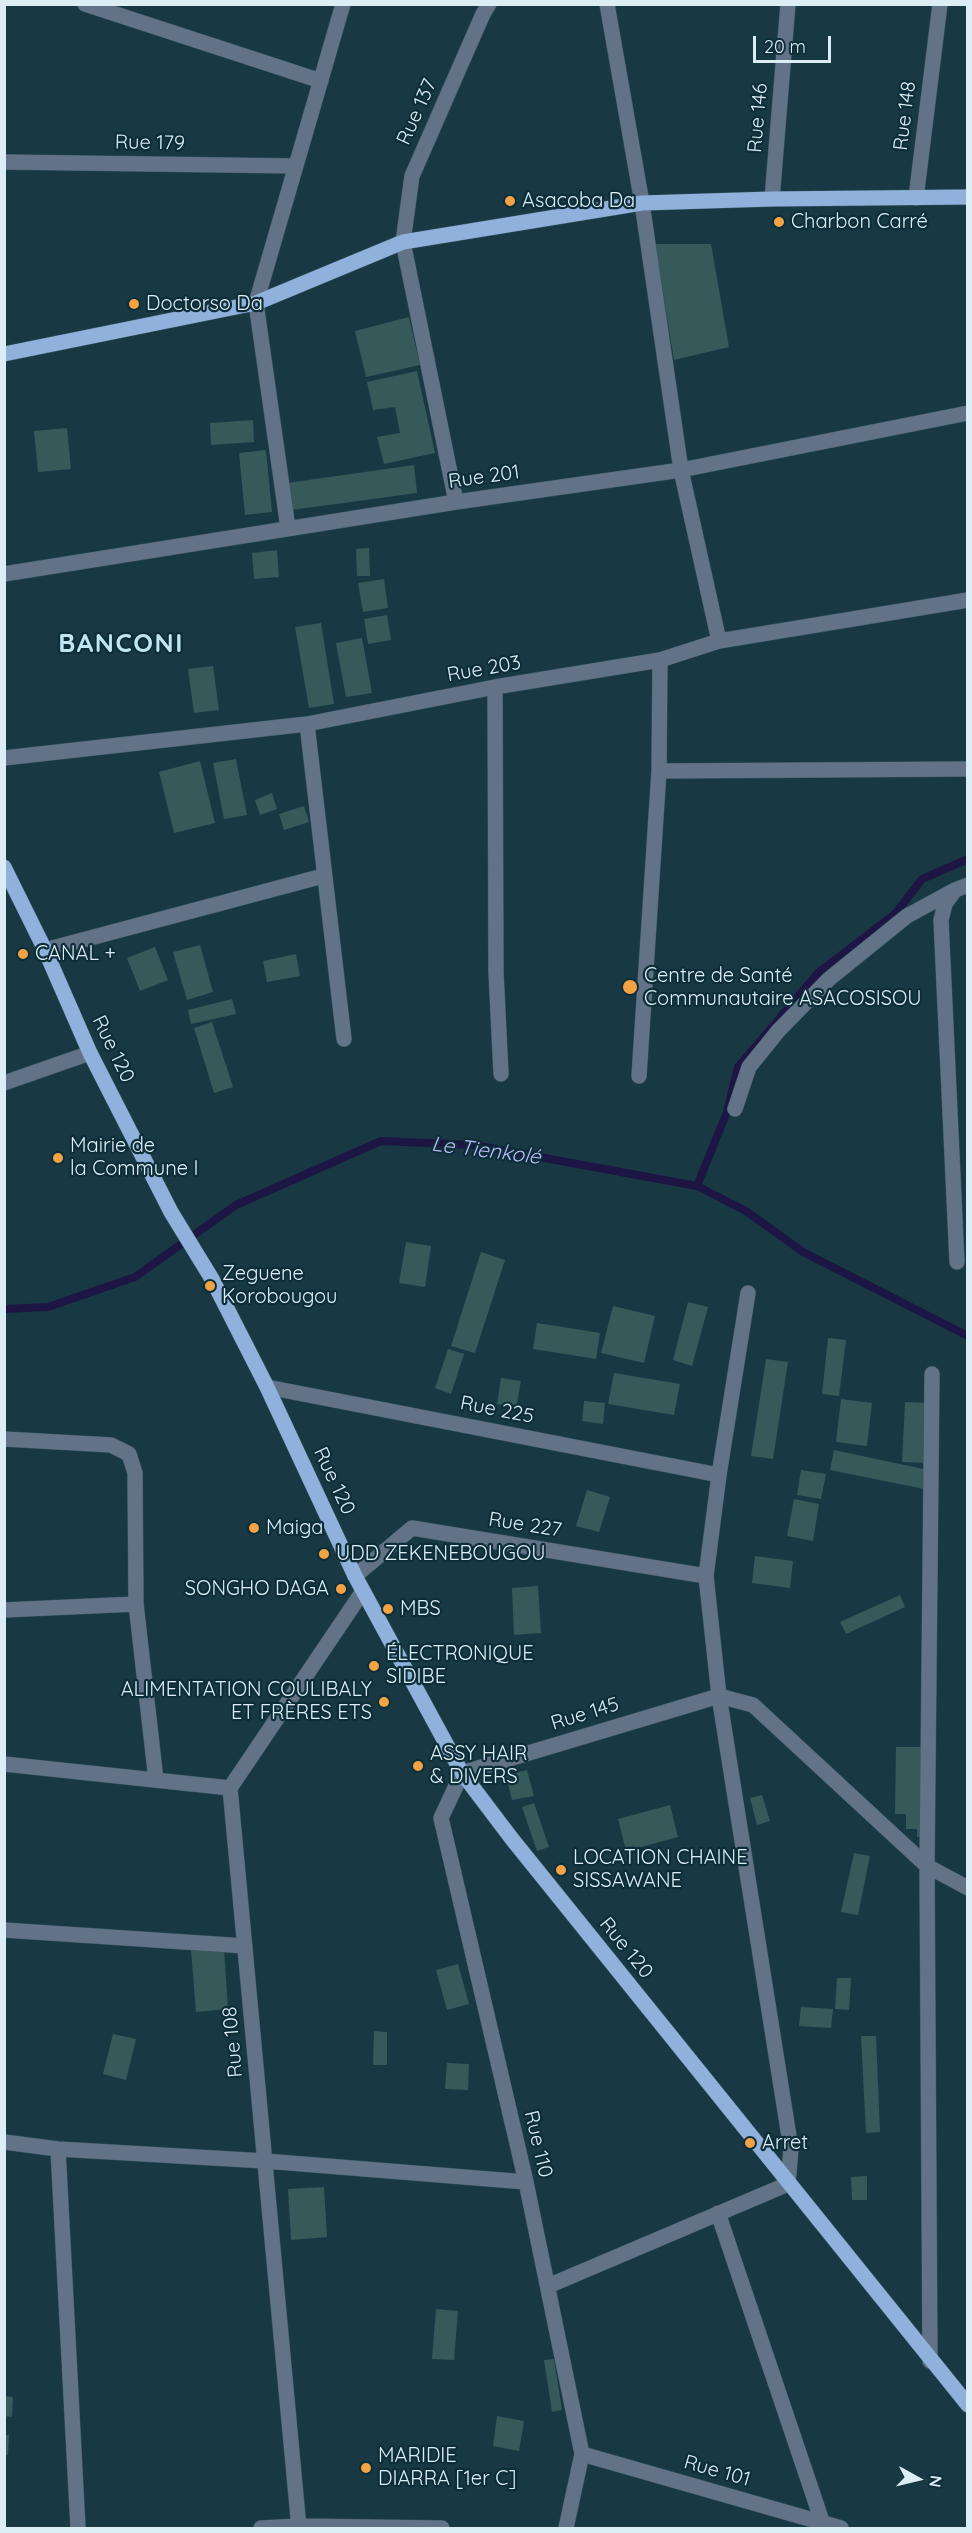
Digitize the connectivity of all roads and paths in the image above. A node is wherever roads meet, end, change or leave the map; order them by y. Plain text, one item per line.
1 (85, 4) edge
2 (343, 4) edge
3 (489, 4) edge
4 (607, 4) edge
5 (788, 4) edge
6 (940, 4) edge
7 (321, 81) junction
8 (4, 162) edge
9 (296, 166) junction
10 (968, 197) edge
11 (916, 198) junction
12 (772, 199) junction
13 (642, 203) junction
14 (403, 242) junction
15 (256, 303) junction
16 (4, 354) edge
17 (968, 413) edge
18 (681, 470) junction
19 (456, 502) junction
20 (288, 528) junction
21 (4, 574) edge
22 (968, 600) edge
23 (719, 642) junction
24 (660, 660) junction
25 (495, 687) junction
26 (306, 724) junction
27 (4, 758) edge
28 (968, 769) edge
29 (659, 771) junction
30 (4, 867) edge
31 (323, 876) junction
32 (961, 887) edge
33 (10, 890) edge
34 (45, 950) junction
35 (344, 1039) dead end
36 (90, 1053) junction
37 (501, 1074) dead end
38 (639, 1076) dead end
39 (4, 1083) edge
40 (735, 1108) dead end
41 (957, 1262) dead end
42 (748, 1293) dead end
43 (932, 1374) dead end
44 (267, 1387) junction
45 (4, 1439) edge
46 (719, 1475) junction
47 (706, 1575) junction
48 (354, 1576) junction
49 (363, 1591) junction
50 (136, 1604) junction
51 (4, 1610) edge
52 (719, 1696) junction
53 (4, 1764) edge
54 (462, 1773) junction
55 (156, 1780) junction
56 (230, 1788) junction
57 (927, 1866) junction
58 (968, 1888) edge
59 (4, 1930) edge
60 (245, 1946) junction
61 (4, 2142) edge
62 (58, 2149) junction
63 (265, 2161) junction
64 (526, 2182) junction
65 (788, 2184) junction
66 (718, 2213) junction
67 (548, 2286) junction
68 (930, 2361) junction
69 (968, 2405) edge
70 (582, 2454) junction
71 (823, 2524) junction
72 (299, 2527) edge
73 (78, 2529) edge
74 (261, 2529) edge
75 (442, 2529) edge
76 (566, 2529) edge
77 (841, 2529) edge

1 - 7 street
2 - 7 street
3 - 14 street, Rue 137
4 - 13 street
5 - 12 street, Rue 146
6 - 11 street, Rue 148
7 - 9 street
8 - 9 street, Rue 179
9 - 15 street
10 - 11 main road
11 - 12 main road
12 - 13 main road
13 - 14 main road
13 - 18 street
14 - 15 main road
14 - 19 street, Rue 137
15 - 16 main road
15 - 20 street
17 - 18 street, Rue 201
18 - 19 street, Rue 201
18 - 23 street
19 - 20 street, Rue 201
20 - 21 street, Rue 201
22 - 23 street, Rue 203
23 - 24 street, Rue 203
24 - 25 street, Rue 203
24 - 29 street
25 - 26 street, Rue 203
25 - 37 street
26 - 27 street, Rue 203
26 - 31 street
28 - 29 street
29 - 38 street
30 - 33 main road, Rue 120
31 - 34 street
31 - 35 street
32 - 40 street
32 - 41 street
33 - 34 main road, Rue 120
34 - 36 main road, Rue 120
36 - 39 street
36 - 44 main road, Rue 120
42 - 46 street
43 - 57 street
44 - 46 street, Rue 225
44 - 48 main road, Rue 120
45 - 50 street
46 - 47 street
47 - 48 street, Rue 227
47 - 52 street
48 - 49 main road, Rue 120
49 - 54 main road, Rue 120
49 - 56 street
50 - 51 street
50 - 55 street
52 - 54 street, Rue 145
52 - 57 street
52 - 65 street
53 - 55 street
54 - 64 street, Rue 110
54 - 65 main road, Rue 120
55 - 56 street
56 - 60 street, Rue 108
57 - 58 street
57 - 68 street
59 - 60 street
60 - 63 street, Rue 108
61 - 62 street
62 - 63 street
62 - 73 street
63 - 64 street
63 - 72 street, Rue 108
64 - 67 street, Rue 110
65 - 66 street
65 - 68 main road, Rue 120
66 - 67 street
66 - 71 street
67 - 70 street, Rue 110
68 - 69 main road, Rue 120
70 - 71 street, Rue 101
70 - 76 street, Rue 110
71 - 77 street, Rue 101
72 - 74 street
72 - 75 street

